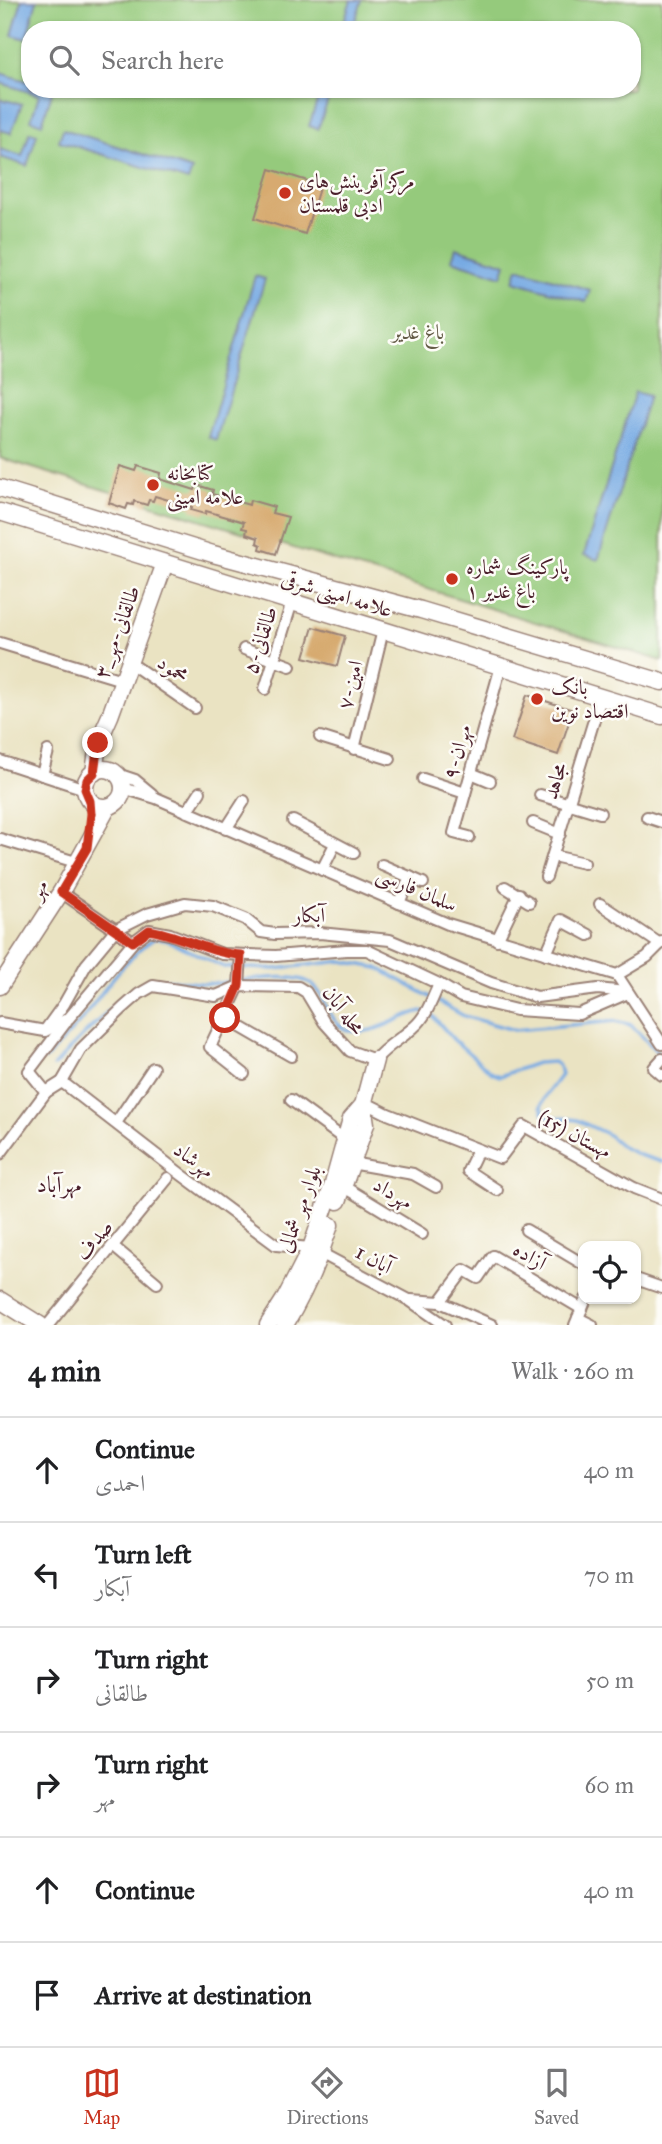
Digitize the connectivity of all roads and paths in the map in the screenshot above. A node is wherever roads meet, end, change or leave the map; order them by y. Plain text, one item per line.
1 (0, 488) edge
2 (0, 512) edge
3 (165, 563) junction
4 (292, 602) junction
5 (431, 613) junction
6 (383, 630) junction
7 (422, 641) junction
8 (0, 643) edge
9 (244, 649) dead end
10 (274, 661) junction
11 (129, 662) junction
12 (501, 666) junction
13 (290, 667) dead end
14 (122, 680) junction
15 (662, 681) edge
16 (265, 689) dead end
17 (601, 697) junction
18 (195, 708) dead end
19 (662, 716) edge
20 (320, 737) dead end
21 (354, 749) junction
22 (48, 751) dead end
23 (390, 759) dead end
24 (0, 761) edge
25 (106, 772) junction
26 (471, 773) junction
27 (42, 775) junction
28 (424, 779) dead end
29 (490, 781) dead end
30 (123, 788) junction
31 (200, 792) dead end
32 (465, 793) junction
33 (87, 795) junction
34 (540, 795) dead end
35 (156, 798) junction
36 (244, 801) dead end
37 (568, 804) junction
38 (108, 807) junction
39 (187, 812) junction
40 (600, 813) dead end
41 (647, 817) dead end
42 (293, 821) dead end
43 (662, 822) edge
44 (533, 823) dead end
45 (226, 828) junction
46 (559, 834) junction
47 (469, 837) dead end
48 (0, 839) edge
49 (335, 844) junction
50 (87, 848) junction
51 (354, 853) dead end
52 (553, 856) junction
53 (79, 863) junction
54 (584, 863) dead end
55 (382, 865) dead end
56 (322, 870) junction
57 (410, 877) junction
58 (547, 877) dead end
59 (423, 883) dead end
60 (505, 887) dead end
61 (61, 892) junction
62 (399, 903) junction
63 (600, 904) dead end
64 (115, 930) junction
65 (589, 934) dead end
66 (497, 940) junction
67 (133, 942) junction
68 (661, 943) edge
69 (546, 954) junction
70 (241, 955) junction
71 (5, 965) edge
72 (617, 975) junction
73 (439, 984) junction
74 (0, 986) edge
75 (239, 986) junction
76 (628, 993) junction
77 (69, 1018) junction
78 (225, 1018) junction
79 (0, 1023) edge
80 (45, 1031) junction
81 (662, 1044) edge
82 (292, 1056) dead end
83 (375, 1060) junction
84 (153, 1068) dead end
85 (244, 1074) dead end
86 (62, 1082) junction
87 (46, 1092) junction
88 (291, 1100) dead end
89 (364, 1104) junction
90 (116, 1123) junction
91 (344, 1139) junction
92 (478, 1150) junction
93 (0, 1154) edge
94 (351, 1163) junction
95 (168, 1178) dead end
96 (343, 1186) junction
97 (436, 1187) dead end
98 (497, 1190) dead end
99 (662, 1199) edge
100 (526, 1230) dead end
101 (422, 1234) dead end
102 (114, 1247) junction
103 (316, 1250) junction
104 (578, 1261) edge
105 (641, 1281) edge
106 (158, 1283) dead end
107 (662, 1288) edge
108 (0, 1300) edge
109 (409, 1300) junction
110 (440, 1302) junction
111 (581, 1313) edge
112 (40, 1325) edge
113 (48, 1325) edge
114 (268, 1325) edge
115 (285, 1325) edge
116 (445, 1325) edge
117 (492, 1325) edge
118 (592, 1325) edge

1 - 5 main road, علامه امینی شرقی
2 - 3 main road, علامه امینی شرقی
3 - 4 main road, علامه امینی شرقی
3 - 11 main road, ۳_طالقانی-مهر
4 - 6 main road, علامه امینی شرقی
4 - 10 street, ۵-طالقانی
5 - 7 main road
5 - 15 main road, علامه امینی شرقی
6 - 7 main road, علامه امینی شرقی
6 - 21 street, ۷-امین
7 - 12 main road, علامه امینی شرقی
8 - 14 street
9 - 10 street
10 - 13 street
10 - 16 street, ۵-طالقانی
11 - 14 main road, ۳_طالقانی-مهر
11 - 18 street, محمود
12 - 17 main road, علامه امینی شرقی
12 - 26 street, ۹-مهران
14 - 25 main road, ۳_طالقانی-مهر
17 - 19 main road, علامه امینی شرقی
17 - 37 street, مجاهد
20 - 21 street
21 - 23 street
22 - 27 street
24 - 27 street
25 - 30 main road
25 - 33 main road
25 - 35 street, سلمان فارسی
26 - 29 street
26 - 32 street, ۹-مهران
27 - 33 street
28 - 32 street
30 - 35 street, سلمان فارسی
30 - 38 main road
31 - 39 street
32 - 47 street, ۹-مهران
33 - 38 main road
33 - 50 main road, مهر
34 - 37 street
35 - 39 street, سلمان فارسی
36 - 45 street
37 - 40 street
37 - 46 street, مجاهد
38 - 50 main road, مهر
39 - 45 street, سلمان فارسی
41 - 43 street
42 - 49 street
44 - 46 street
45 - 56 street, سلمان فارسی
46 - 52 street, مجاهد
48 - 53 street
49 - 51 street
49 - 56 street
50 - 53 main road, مهر
52 - 54 street
52 - 58 street, مجاهد
53 - 61 main road, مهر
55 - 57 street
56 - 62 street, سلمان فارسی
57 - 59 street
57 - 62 street
60 - 66 street
61 - 64 street
61 - 71 main road, مهر
62 - 66 street, سلمان فارسی
63 - 68 street
64 - 67 street
64 - 76 street, آبکار
64 - 80 street, آبکار
65 - 69 street
66 - 69 street, سلمان فارسی
67 - 70 street, آبکار
67 - 77 street
68 - 72 street
69 - 72 street, سلمان فارسی
70 - 73 street, آبکار
70 - 75 street
71 - 74 main road, مهر
72 - 76 street
73 - 76 street, آبکار
73 - 83 street
75 - 78 street
75 - 83 street, محله آبان
75 - 86 street, محله آبان
76 - 81 street
77 - 80 street
77 - 87 street
78 - 82 street
78 - 85 street
79 - 80 street
83 - 89 main road, بلوار مهر شمالی
84 - 90 street
86 - 87 street
86 - 90 street, مهرشاد
87 - 93 street
88 - 91 street
89 - 91 main road, بلوار مهر شمالی
89 - 92 street, مهستان (15)
89 - 94 main road, بلوار مهر شمالی
90 - 103 street, مهرشاد
91 - 103 main road, بلوار مهر شمالی
92 - 98 street
92 - 99 street, مهستان (15)
94 - 96 main road, بلوار مهر شمالی
94 - 97 street
95 - 102 street, صدف
96 - 101 street, مهرداد
96 - 103 main road, بلوار مهر شمالی
100 - 104 street
102 - 106 street
102 - 113 street, صدف
103 - 109 street, 1 آبان
103 - 114 main road, بلوار مهر شمالی
103 - 115 main road, بلوار مهر شمالی
105 - 107 street
108 - 112 main road
109 - 110 street
109 - 116 street, 1 آبان
110 - 111 street, آزاده
110 - 117 street
111 - 118 street

